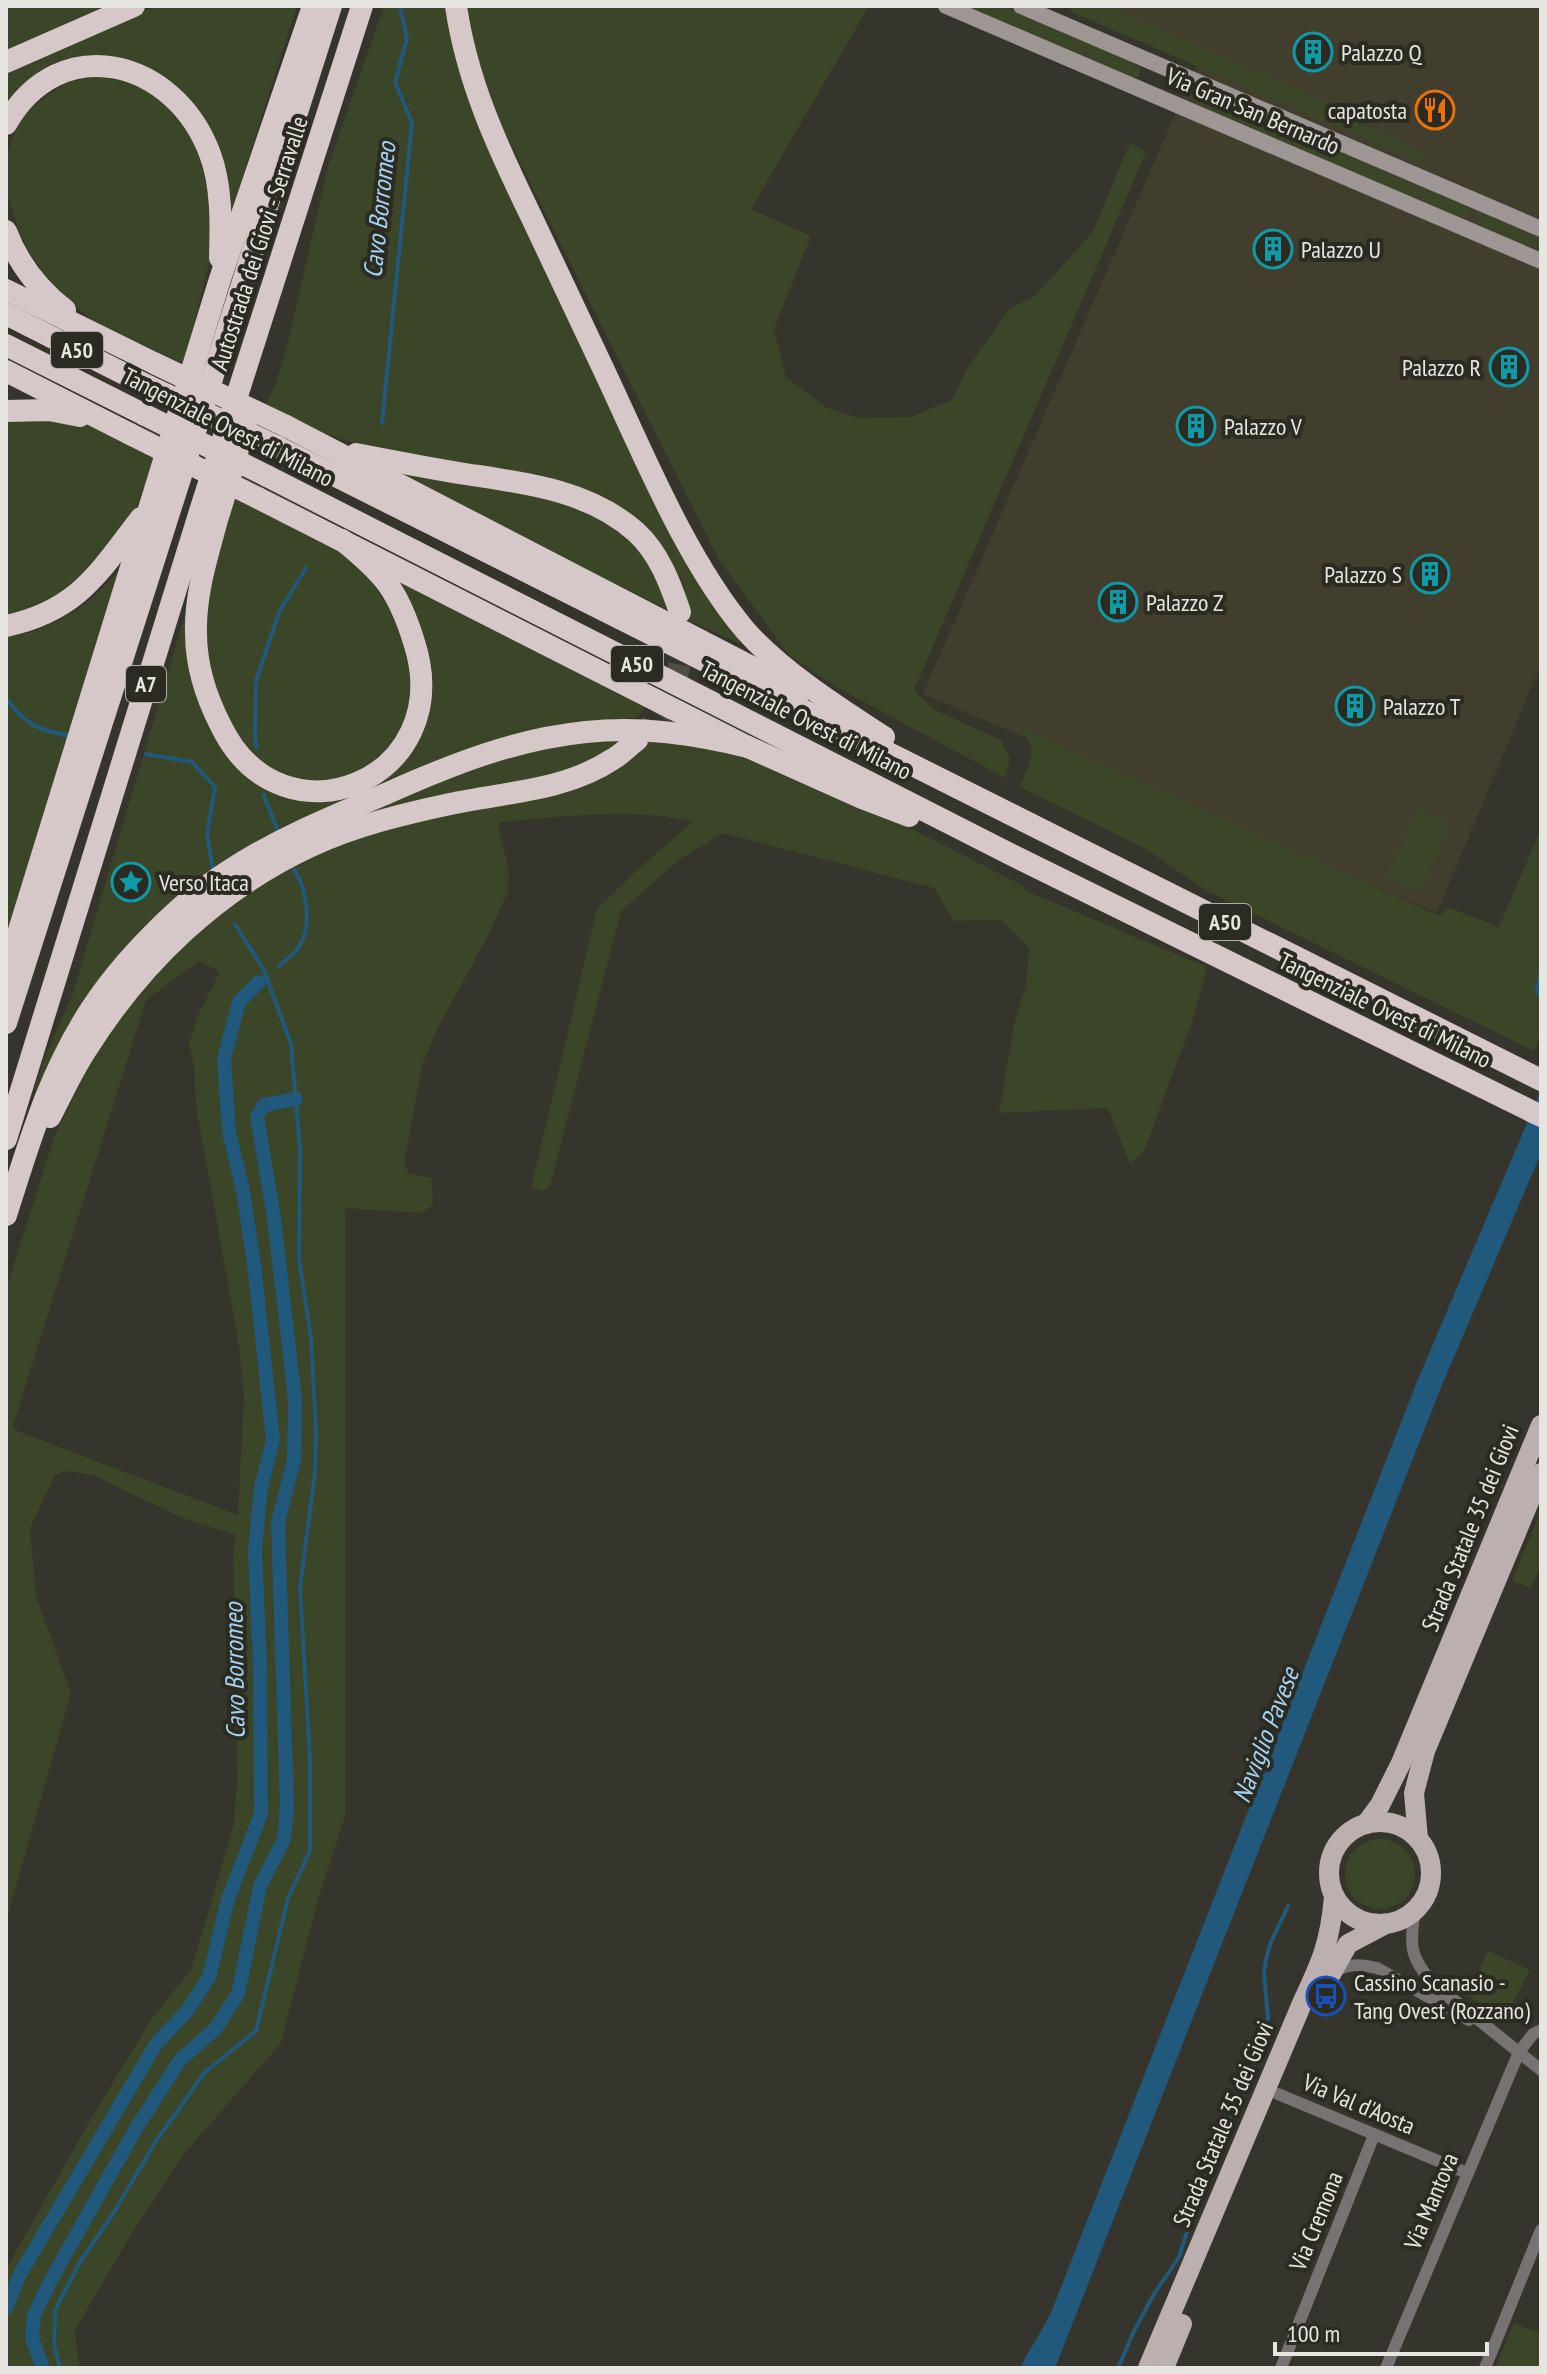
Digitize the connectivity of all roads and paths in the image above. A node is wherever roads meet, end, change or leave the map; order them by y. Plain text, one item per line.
1 (134, 6) edge
2 (313, 6) edge
3 (331, 6) edge
4 (362, 6) edge
5 (456, 6) edge
6 (946, 6) edge
7 (1021, 6) edge
8 (6, 62) edge
9 (6, 124) edge
10 (1541, 229) edge
11 (6, 231) edge
12 (290, 232) junction
13 (1541, 261) edge
14 (220, 279) junction
15 (6, 290) edge
16 (6, 314) edge
17 (94, 333) junction
18 (6, 345) edge
19 (6, 371) edge
20 (6, 411) edge
21 (122, 430) junction
22 (282, 437) junction
23 (333, 450) junction
24 (150, 508) junction
25 (342, 540) junction
26 (680, 612) tunnel mouth
27 (6, 626) edge
28 (865, 725) junction
29 (637, 740) tunnel mouth
30 (748, 747) junction
31 (961, 789) junction
32 (1008, 853) junction
33 (6, 973) edge
34 (6, 1023) edge
35 (1541, 1080) edge
36 (1541, 1116) edge
37 (6, 1139) edge
38 (6, 1218) edge
39 (1541, 1425) edge
40 (1541, 1473) edge
41 (1541, 1481) edge
42 (1516, 1532) junction
43 (1366, 1824) junction
44 (1418, 1839) junction
45 (1334, 1897) junction
46 (1415, 1911) junction
47 (1384, 1925) junction
48 (1325, 1984) junction
49 (1541, 2030) edge
50 (1493, 2033) junction
51 (1519, 2052) junction
52 (1541, 2070) edge
53 (1278, 2094) junction
54 (1374, 2135) junction
55 (1467, 2173) junction
56 (1541, 2230) edge
57 (1148, 2368) edge
58 (1164, 2368) edge
59 (1281, 2368) edge
60 (1386, 2368) edge
61 (1485, 2368) edge

1 - 8 highway
2 - 14 highway, A7
3 - 34 highway, Autostrada dei Giovi - Serravalle / A7
4 - 12 highway, Autostrada dei Giovi - Serravalle / A7
5 - 28 highway
6 - 13 main road, Via Gran San Bernardo
7 - 10 main road, Via Gran San Bernardo
9 - 14 highway
11 - 17 highway
12 - 25 highway
12 - 37 highway, Autostrada dei Giovi - Serravalle / A7
14 - 24 highway, A7
15 - 17 highway
16 - 22 highway, Tangenziale Ovest di Milano / A50, bridge
17 - 22 highway, bridge
18 - 32 highway, Tangenziale Ovest di Milano / A50, bridge
19 - 21 highway
20 - 21 highway
21 - 25 highway, bridge
22 - 23 highway
22 - 31 highway, Tangenziale Ovest di Milano / A50
23 - 26 highway
23 - 28 highway
24 - 27 highway
24 - 33 highway, A7
25 - 30 highway
28 - 31 highway
29 - 38 highway
30 - 32 highway
30 - 38 highway
31 - 35 highway, Tangenziale Ovest di Milano / A50
32 - 36 highway, Tangenziale Ovest di Milano / A50
39 - 43 main road, Strada Statale 35 dei Giovi
40 - 42 main road, Strada Statale 35 dei Giovi
41 - 42 main road
42 - 44 main road, Strada Statale 35 dei Giovi
43 - 44 main road
43 - 45 main road
44 - 46 main road
45 - 47 main road
45 - 57 main road, Strada Statale 35 dei Giovi
46 - 47 main road
46 - 50 street
47 - 48 main road, Strada Statale 35 dei Giovi
48 - 50 street
48 - 53 main road, Strada Statale 35 dei Giovi
49 - 51 street
50 - 51 street
51 - 52 street
51 - 55 street, Via Mantova
53 - 54 street, Via Val d'Aosta
53 - 58 main road, Strada Statale 35 dei Giovi
54 - 55 street, Via Val d'Aosta
54 - 59 street, Via Cremona
55 - 60 street, Via Mantova
56 - 61 street

